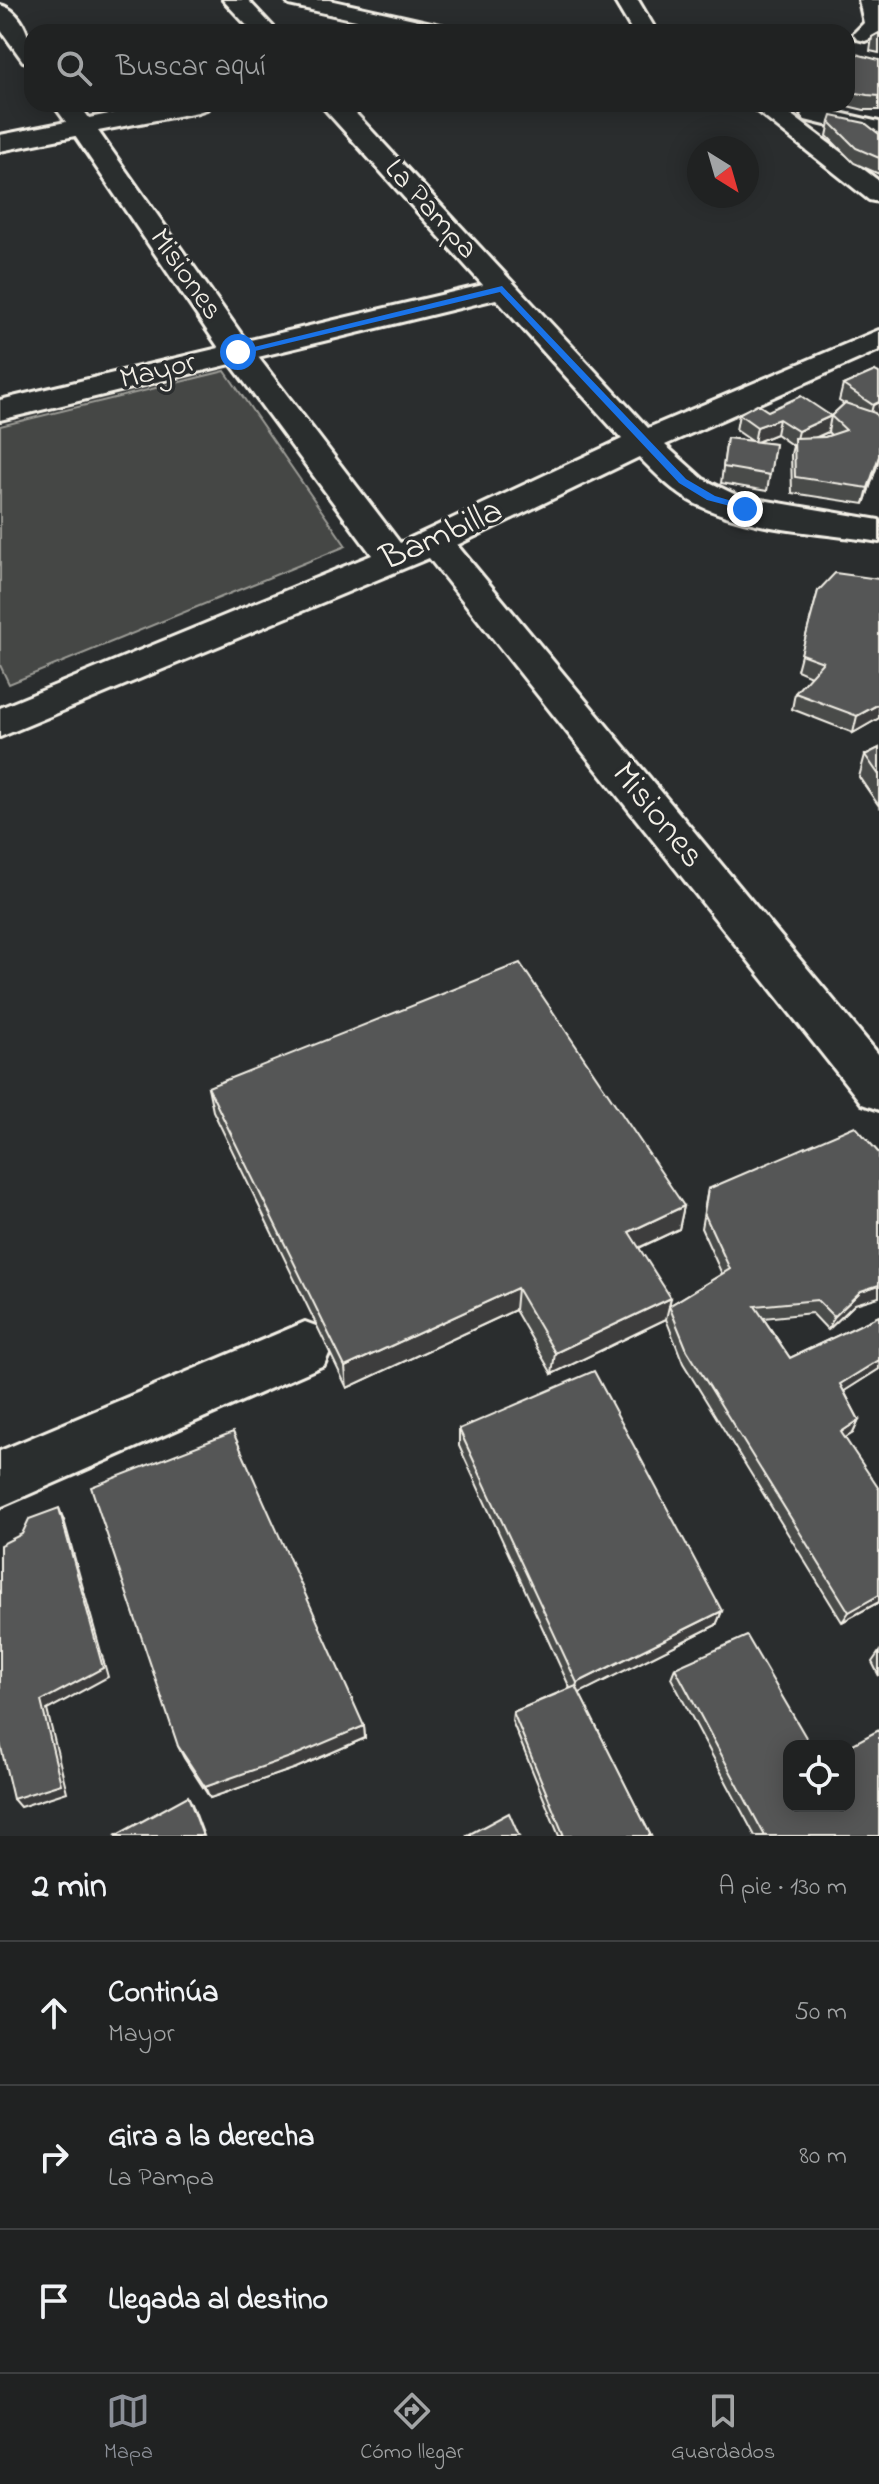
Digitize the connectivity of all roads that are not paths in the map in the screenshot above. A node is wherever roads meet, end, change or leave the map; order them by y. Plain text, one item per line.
1 (235, 0) edge
2 (297, 0) edge
3 (626, 0) edge
4 (871, 0) edge
5 (0, 12) edge
6 (258, 24) edge
7 (405, 24) edge
8 (640, 24) edge
9 (865, 34) dead end
10 (24, 45) edge
11 (108, 112) edge
12 (340, 112) edge
13 (773, 112) edge
14 (799, 112) edge
15 (74, 115) edge
16 (879, 130) edge
17 (0, 143) edge
18 (879, 194) edge
19 (502, 289) junction
20 (879, 339) edge
21 (238, 352) junction
22 (0, 410) edge
23 (643, 442) junction
24 (879, 531) edge
25 (435, 542) junction
26 (393, 559) junction
27 (0, 723) edge
28 (879, 1090) edge
29 (305, 1347) dead end
30 (0, 1479) edge

1 - 6 street
2 - 7 street
3 - 8 street
4 - 9 street
5 - 10 street
11 - 15 street
12 - 19 street, La Pampa
13 - 18 street
14 - 16 street
15 - 17 street
15 - 21 street, Misiones
19 - 21 street, Mayor
19 - 23 street, La Pampa
20 - 23 street, Bambilla
21 - 22 street, Mayor
21 - 26 street, Misiones
23 - 24 street, La Pampa
23 - 25 street, Bambilla
25 - 26 street, Bambilla
25 - 28 street, Misiones
26 - 27 street, Bambilla
29 - 30 street

